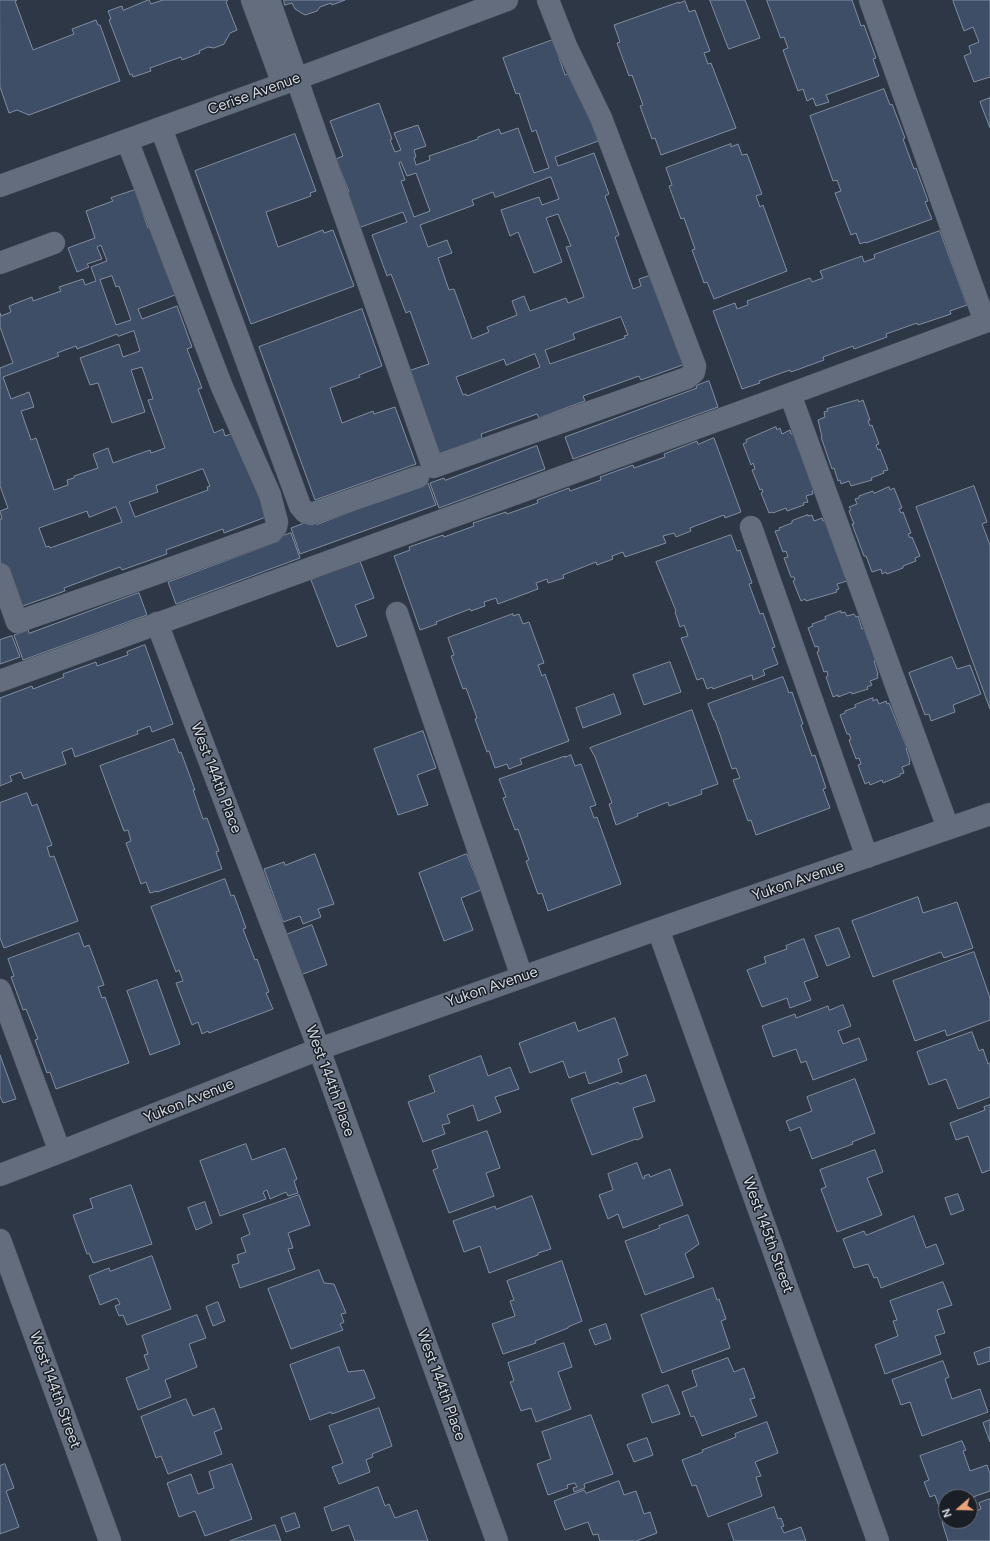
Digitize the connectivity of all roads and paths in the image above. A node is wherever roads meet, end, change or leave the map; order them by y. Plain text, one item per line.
1 (252, 0) edge
2 (269, 0) edge
3 (507, 0) edge
4 (548, 0) edge
5 (870, 0) edge
6 (290, 81) junction
7 (161, 128) junction
8 (127, 140) junction
9 (2, 179) edge
10 (54, 243) dead end
11 (0, 263) edge
12 (988, 321) edge
13 (790, 394) junction
14 (418, 477) dead end
15 (751, 526) dead end
16 (0, 574) edge
17 (397, 613) dead end
18 (157, 623) junction
19 (0, 681) edge
20 (990, 814) edge
21 (948, 828) junction
22 (867, 857) junction
23 (658, 928) junction
24 (522, 977) junction
25 (0, 990) edge
26 (319, 1049) junction
27 (60, 1152) junction
28 (0, 1175) edge
29 (0, 1240) edge
30 (110, 1541) edge
31 (497, 1541) edge
32 (878, 1541) edge

1 - 6 street
2 - 6 street
3 - 6 street, Cerise Avenue
4 - 6 street
5 - 12 street
6 - 7 street, Cerise Avenue
7 - 8 street, Cerise Avenue
7 - 14 street
8 - 9 street, Cerise Avenue
8 - 16 street
10 - 11 street
12 - 13 street
13 - 18 street
13 - 21 street
15 - 22 street
17 - 24 street
18 - 19 street
18 - 26 street, West 144th Place
20 - 21 street, Yukon Avenue
21 - 22 street, Yukon Avenue
22 - 23 street, Yukon Avenue
23 - 24 street, Yukon Avenue
23 - 32 street, West 145th Street
24 - 26 street, Yukon Avenue
25 - 27 street
26 - 27 street, Yukon Avenue
26 - 31 street, West 144th Place
27 - 28 street, Yukon Avenue
29 - 30 street, West 144th Street

